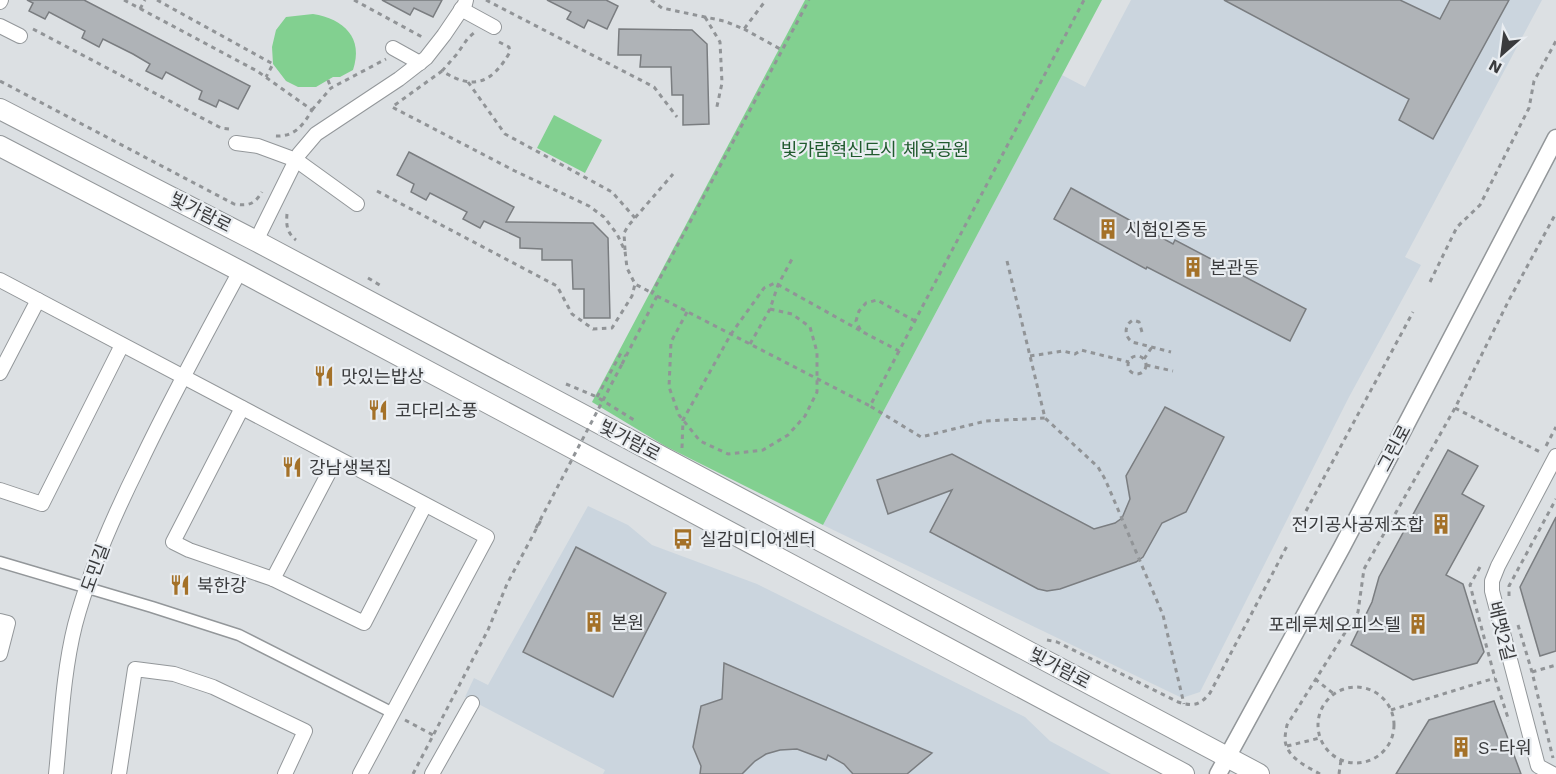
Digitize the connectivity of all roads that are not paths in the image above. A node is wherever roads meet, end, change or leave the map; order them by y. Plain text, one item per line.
1 (464, 5) edge
2 (0, 26) edge
3 (23, 31) road end
4 (494, 33) road end
5 (393, 48) dead end
6 (420, 63) junction
7 (0, 109) edge
8 (234, 136) road end
9 (1556, 138) edge
10 (0, 146) edge
11 (296, 160) junction
12 (357, 204) dead end
13 (256, 241) junction
14 (240, 271) junction
15 (0, 280) edge
16 (38, 300) junction
17 (122, 345) junction
18 (0, 373) edge
19 (183, 376) junction
20 (242, 408) junction
21 (336, 459) junction
22 (1551, 459) edge
23 (0, 490) edge
24 (425, 505) junction
25 (0, 562) edge
26 (273, 579) junction
27 (87, 587) junction
28 (0, 621) edge
29 (0, 654) edge
30 (472, 704) dead end
31 (393, 713) junction
32 (1227, 756) junction
33 (56, 774) edge
34 (119, 774) edge
35 (285, 774) edge
36 (360, 774) edge
37 (432, 774) edge
38 (1184, 774) edge
39 (1218, 774) edge
40 (1259, 774) edge
41 (1553, 774) edge

1 - 4 street
1 - 6 street
2 - 3 street
5 - 6 street
6 - 11 street
7 - 13 main road, 빛가람로
8 - 11 street
9 - 32 street, 그린로
10 - 14 main road, 빛가람로
11 - 12 street
11 - 13 street
13 - 32 main road, 빛가람로
14 - 19 street, 도민길
14 - 38 main road, 빛가람로
15 - 16 street
16 - 17 street
16 - 18 street
17 - 19 street
17 - 23 street
19 - 20 street
19 - 27 street, 도민길
20 - 21 street
20 - 26 street
21 - 24 street
21 - 26 street
22 - 41 street, 배멧2길
24 - 26 street
24 - 31 street
25 - 27 street
27 - 31 street
27 - 33 street, 도민길
28 - 29 street
30 - 37 street
31 - 36 street
32 - 39 street, 그린로
32 - 40 main road, 빛가람로
34 - 35 street

